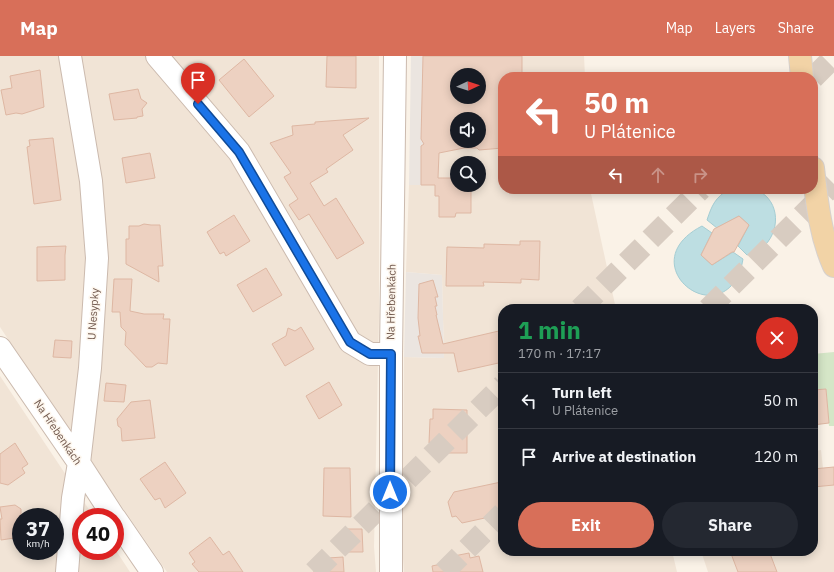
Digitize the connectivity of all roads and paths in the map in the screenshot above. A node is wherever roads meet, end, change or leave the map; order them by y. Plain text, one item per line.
1 (70, 56) edge
2 (157, 56) edge
3 (395, 56) edge
4 (800, 56) edge
5 (802, 72) edge
6 (816, 194) edge
7 (834, 266) edge
8 (0, 348) edge
9 (391, 354) junction
10 (79, 463) junction
11 (109, 508) edge
12 (124, 530) edge
13 (68, 572) edge
14 (152, 572) edge
15 (391, 572) edge

1 - 10 street, U Nesypky
2 - 9 street
3 - 9 street, Na Hřebenkách
4 - 5 main road
6 - 7 main road
8 - 10 street, Na Hřebenkách
9 - 15 street, Na Hřebenkách
10 - 11 street, Na Hřebenkách
10 - 13 street, U Nesypky
12 - 14 street, Na Hřebenkách

